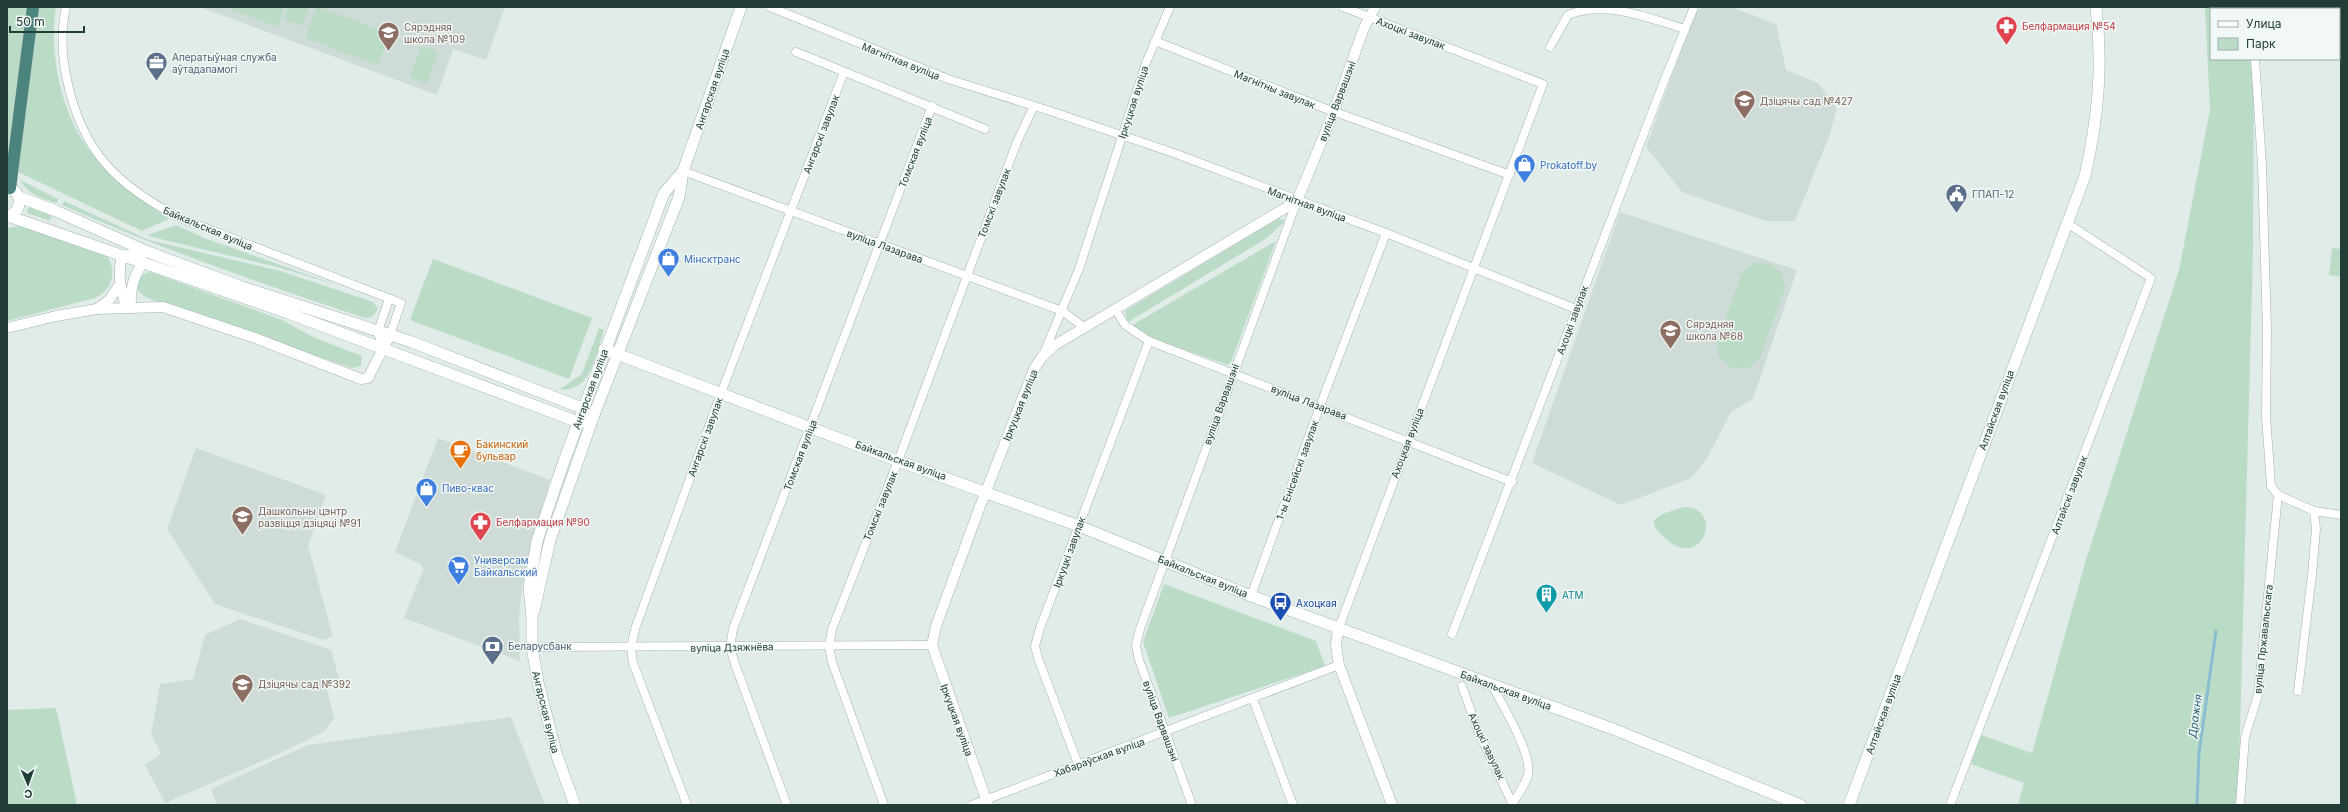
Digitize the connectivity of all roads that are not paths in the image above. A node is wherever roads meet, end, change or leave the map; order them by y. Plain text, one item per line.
1 (33, 7) edge
2 (66, 7) edge
3 (741, 7) edge
4 (770, 7) edge
5 (1170, 7) edge
6 (1344, 7) edge
7 (1375, 7) edge
8 (1694, 7) edge
9 (2096, 7) edge
10 (1370, 17) junction
11 (1686, 29) junction
12 (1155, 41) junction
13 (1550, 48) dead end
14 (796, 52) dead end
15 (2255, 60) edge
16 (844, 72) junction
17 (1543, 84) joint
18 (932, 106) junction
19 (1034, 106) junction
20 (1334, 111) junction
21 (985, 129) dead end
22 (1122, 136) junction
23 (683, 171) junction
24 (1510, 174) junction
25 (8, 188) edge
26 (18, 197) junction
27 (1297, 201) junction
28 (791, 211) junction
29 (8, 216) edge
30 (2067, 223) junction
31 (1386, 233) junction
32 (880, 244) junction
33 (122, 256) junction
34 (145, 257) junction
35 (1475, 268) junction
36 (967, 276) junction
37 (120, 284) junction
38 (389, 299) junction
39 (128, 307) junction
40 (97, 309) junction
41 (1115, 309) junction
42 (1576, 309) junction
43 (1062, 311) junction
44 (1084, 326) junction
45 (7, 328) edge
46 (378, 331) junction
47 (390, 335) junction
48 (1150, 341) junction
49 (382, 349) junction
50 (604, 349) junction
51 (618, 354) junction
52 (1042, 357) junction
53 (1233, 372) junction
54 (721, 393) junction
55 (1320, 406) junction
56 (582, 408) junction
57 (578, 422) junction
58 (591, 422) junction
59 (811, 427) junction
60 (1408, 440) junction
61 (898, 461) junction
62 (1512, 482) junction
63 (986, 491) junction
64 (2278, 495) junction
65 (2314, 511) junction
66 (2341, 515) edge
67 (1079, 526) junction
68 (1164, 561) junction
69 (1251, 596) junction
70 (532, 617) junction
71 (1338, 630) junction
72 (1452, 634) dead end
73 (932, 645) junction
74 (829, 646) junction
75 (730, 647) junction
76 (532, 648) junction
77 (631, 648) junction
78 (1339, 665) junction
79 (1491, 683) junction
80 (1462, 686) dead end
81 (2298, 691) dead end
82 (1253, 699) junction
83 (1164, 733) junction
84 (1078, 764) junction
85 (987, 802) edge
86 (1513, 804) edge
87 (576, 805) edge
88 (687, 805) edge
89 (787, 805) edge
90 (884, 805) edge
91 (972, 805) edge
92 (1192, 805) edge
93 (1293, 805) edge
94 (1392, 805) edge
95 (1801, 805) edge
96 (1849, 805) edge
97 (1950, 805) edge
98 (2240, 805) edge

1 - 25 highway
2 - 38 street, Байкальская вуліца
3 - 23 main road, Ангарская вуліца
4 - 19 street, Магнітная вуліца
5 - 12 street, Іркуцкая вуліца
6 - 10 street
7 - 10 street, вуліца Варвашэні
8 - 11 street, Ахоцкі завулак
9 - 30 main road, Алтайская вуліца
10 - 17 street, Ахоцкі завулак
10 - 20 street, вуліца Варвашэні
11 - 13 street
11 - 42 street, Ахоцкі завулак
12 - 20 street, Магнітны завулак
12 - 22 street, Іркуцкая вуліца
14 - 16 street
15 - 64 street
16 - 18 street
16 - 28 street, Ангарскі завулак
17 - 24 street, Ахоцкая вуліца
18 - 21 street
18 - 32 street, Томская вуліца
19 - 22 street, Магнітная вуліца
19 - 36 street, Томскі завулак
20 - 24 street, Магнітны завулак
20 - 27 street, вуліца Варвашэні
22 - 27 street, Магнітная вуліца
22 - 43 street, Іркуцкая вуліца
23 - 28 street, вуліца Лазарава
23 - 50 main road, Ангарская вуліца
23 - 51 main road, Ангарская вуліца
24 - 35 street, Ахоцкая вуліца
25 - 26 main road
26 - 29 main road
26 - 34 main road
27 - 31 street, Магнітная вуліца
27 - 41 street
27 - 53 street, вуліца Варвашэні
28 - 32 street, вуліца Лазарава
28 - 54 street, Ангарскі завулак
29 - 33 main road
30 - 96 main road, Алтайская вуліца
30 - 97 street, Алтайскі завулак
31 - 35 street, Магнітная вуліца
31 - 55 street, 1-ы Енісейскі завулак
32 - 36 street, вуліца Лазарава
32 - 59 street, Томская вуліца
33 - 34 main road
33 - 37 street
34 - 39 street
34 - 46 main road
34 - 49 main road
35 - 42 street, Магнітная вуліца
35 - 60 street, Ахоцкая вуліца
36 - 43 street, вуліца Лазарава
36 - 61 street, Томскі завулак
37 - 39 street
37 - 40 street
38 - 46 street
38 - 47 street, Байкальская вуліца
39 - 40 street, Байкальская вуліца
39 - 49 street, Байкальская вуліца
40 - 45 street, Байкальская вуліца
41 - 44 street
41 - 48 street, вуліца Лазарава
42 - 62 street, Ахоцкі завулак
43 - 44 street, вуліца Лазарава
43 - 52 street, Іркуцкая вуліца
44 - 52 street
46 - 47 main road
46 - 49 street
47 - 49 street, Байкальская вуліца
47 - 56 main road
48 - 53 street, вуліца Лазарава
48 - 67 street, Іркуцкі завулак
49 - 57 main road
50 - 51 main road, Байкальская вуліца
50 - 56 main road, Ангарская вуліца
51 - 54 main road, Байкальская вуліца
51 - 58 main road, Ангарская вуліца
52 - 63 street, Іркуцкая вуліца
53 - 55 street, вуліца Лазарава
53 - 68 street, вуліца Варвашэні
54 - 59 main road, Байкальская вуліца
54 - 77 street, Ангарскі завулак
55 - 60 street, вуліца Лазарава
55 - 69 street, 1-ы Енісейскі завулак
56 - 57 main road, Ангарская вуліца
56 - 58 main road
57 - 58 main road
57 - 70 main road, Ангарская вуліца
58 - 70 main road, Ангарская вуліца
59 - 61 main road, Байкальская вуліца
59 - 75 street, Томская вуліца
60 - 62 street, вуліца Лазарава
60 - 71 street, Ахоцкая вуліца
61 - 63 main road, Байкальская вуліца
61 - 74 street, Томскі завулак
62 - 72 street, Ахоцкі завулак
63 - 67 main road, Байкальская вуліца
63 - 73 street, Іркуцкая вуліца
64 - 65 street
64 - 98 street, вуліца Пржавальскага
65 - 66 street
65 - 81 street
67 - 68 main road, Байкальская вуліца
67 - 84 street, Іркуцкі завулак
68 - 69 main road, Байкальская вуліца
68 - 83 street, вуліца Варвашэні
69 - 71 main road, Байкальская вуліца
70 - 76 main road, Ангарская вуліца
71 - 78 street, Ахоцкая вуліца
71 - 79 main road, Байкальская вуліца
73 - 74 street, вуліца Дзяжнёва
73 - 85 street, Іркуцкая вуліца
74 - 75 street, вуліца Дзяжнёва
74 - 90 street, Томскі завулак
75 - 77 street, вуліца Дзяжнёва
75 - 89 street
76 - 77 street, вуліца Дзяжнёва
76 - 87 main road, Ангарская вуліца
77 - 88 street, Ангарскі завулак
78 - 82 street, Хабараўская вуліца
78 - 94 street, Ахоцкая вуліца
79 - 86 street
79 - 95 main road, Байкальская вуліца
80 - 86 street, Ахоцкі завулак
82 - 83 street, Хабараўская вуліца
82 - 93 street
83 - 84 street, Хабараўская вуліца
83 - 92 street, вуліца Варвашэні
84 - 85 street, Хабараўская вуліца
85 - 91 street, Хабараўская вуліца

